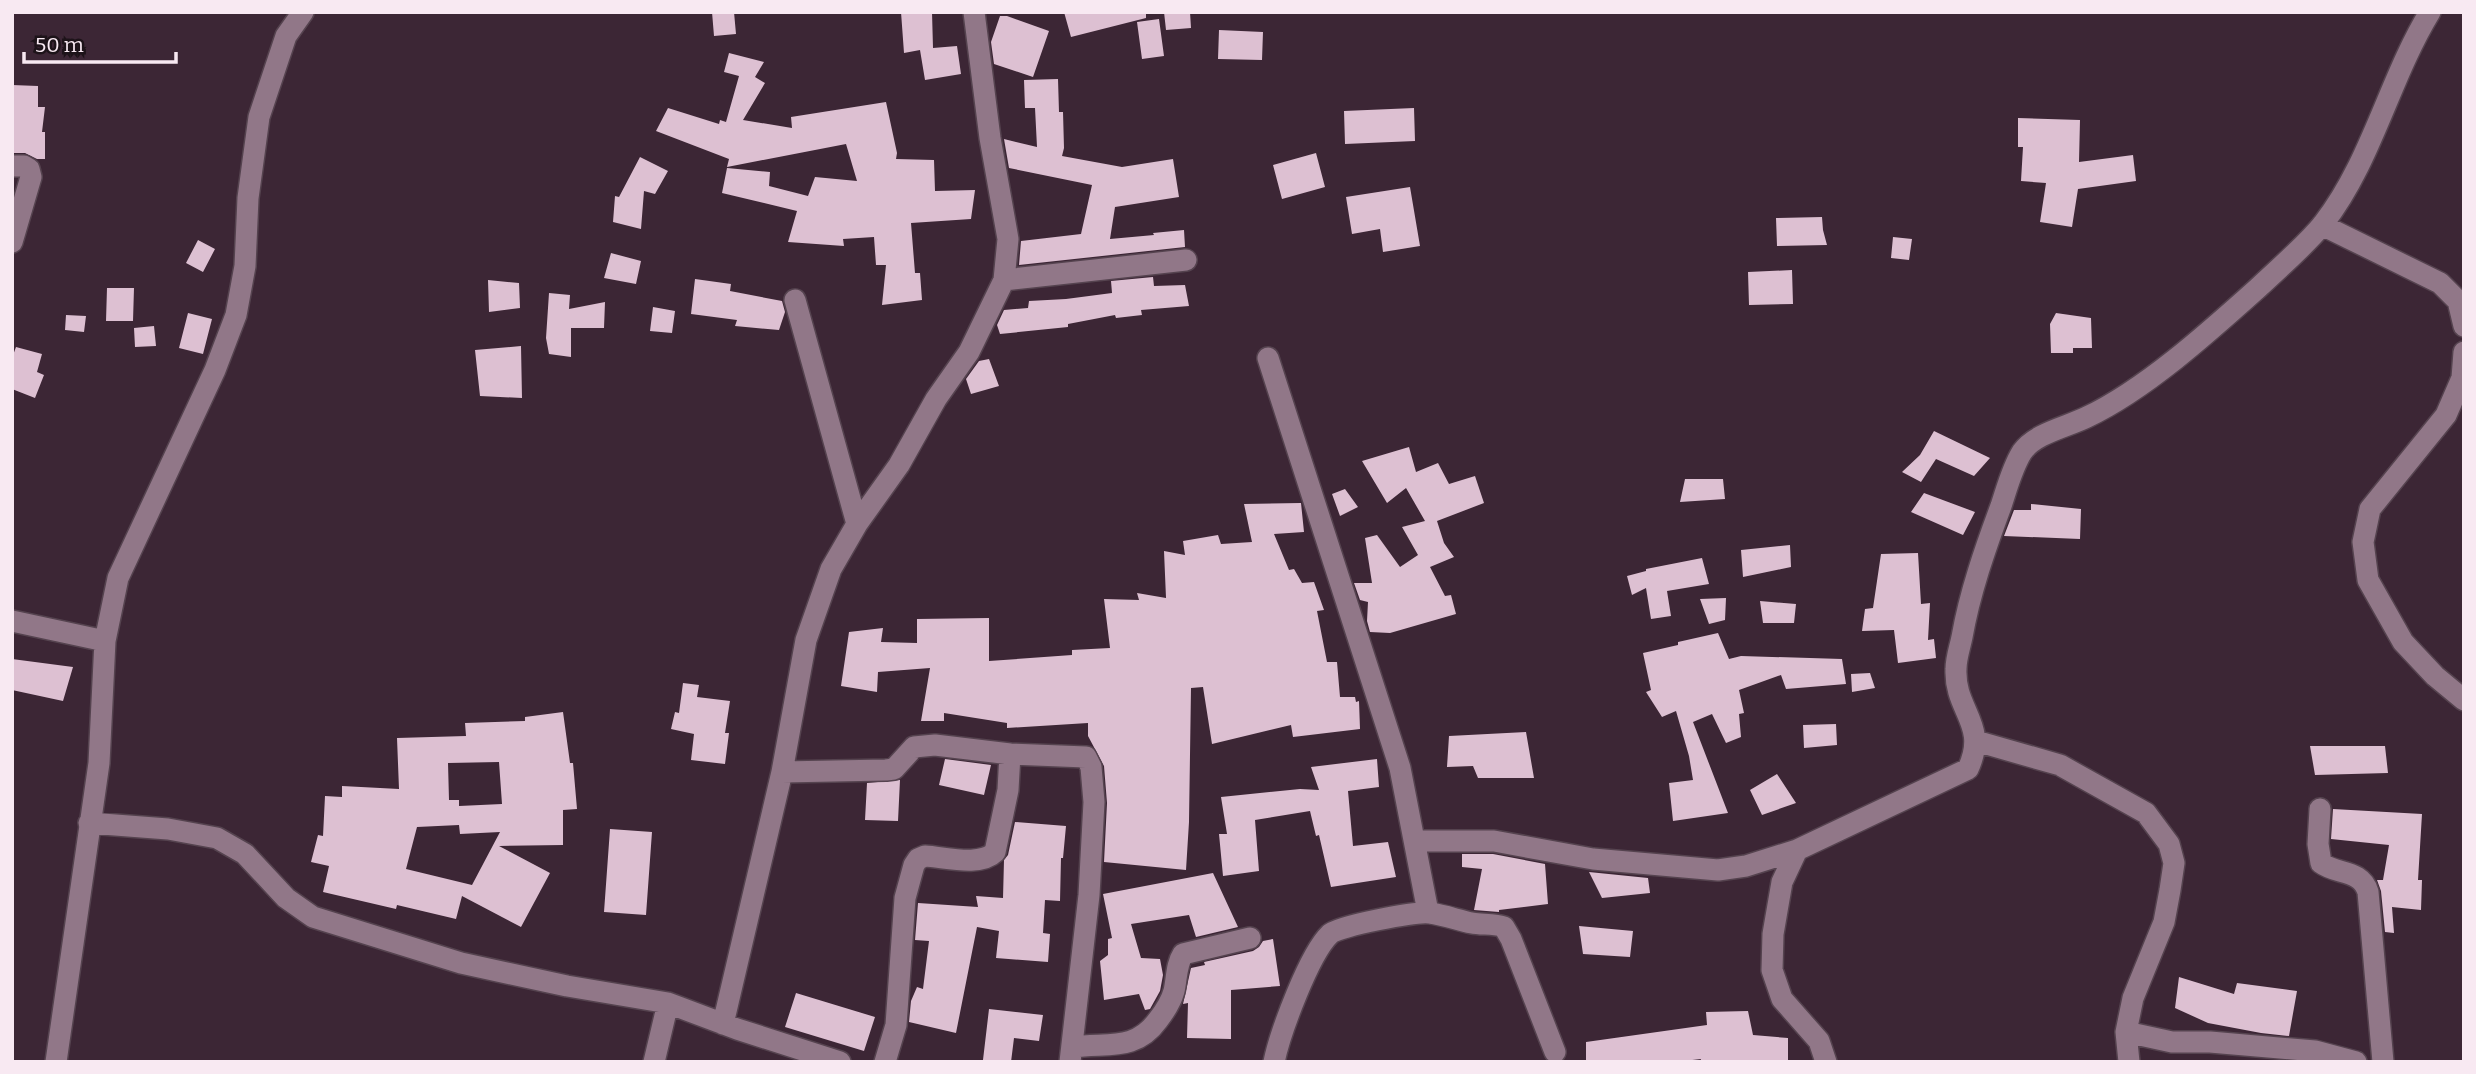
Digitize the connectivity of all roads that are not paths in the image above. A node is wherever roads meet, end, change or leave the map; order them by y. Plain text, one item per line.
1 (303, 12) edge
2 (974, 12) edge
3 (2431, 12) edge
4 (12, 166) edge
5 (2322, 225) junction
6 (12, 242) edge
7 (1186, 260) dead end
8 (1004, 280) junction
9 (2461, 298) edge
10 (795, 300) dead end
11 (2464, 326) edge
12 (2464, 352) edge
13 (1268, 358) dead end
14 (857, 524) junction
15 (12, 621) edge
16 (105, 641) junction
17 (2464, 700) edge
18 (1976, 741) junction
19 (1010, 754) junction
20 (782, 772) junction
21 (2320, 809) dead end
22 (89, 823) junction
23 (1415, 841) junction
24 (1797, 850) junction
25 (1428, 912) junction
26 (1250, 938) dead end
27 (668, 1003) junction
28 (723, 1024) junction
29 (2126, 1032) junction
30 (1555, 1052) dead end
31 (1072, 1055) edge
32 (56, 1062) edge
33 (654, 1062) edge
34 (840, 1062) edge
35 (885, 1062) edge
36 (1274, 1062) edge
37 (1826, 1062) edge
38 (2129, 1062) edge
39 (2356, 1062) edge
40 (2383, 1062) edge

1 - 16 street
2 - 8 street
3 - 5 street
4 - 6 street
5 - 9 street
5 - 18 street
7 - 8 street
8 - 14 street
9 - 11 street
10 - 14 street
12 - 17 street
13 - 23 street
14 - 20 street
15 - 16 street
16 - 22 street
18 - 24 street
18 - 29 street
19 - 20 street
19 - 31 street
19 - 35 street
20 - 28 street
21 - 40 street
22 - 27 street
22 - 32 street
23 - 24 street
23 - 25 street
24 - 37 street
25 - 30 street
25 - 36 street
26 - 31 street
27 - 28 street
27 - 33 street
28 - 34 street
29 - 38 street
29 - 39 street

